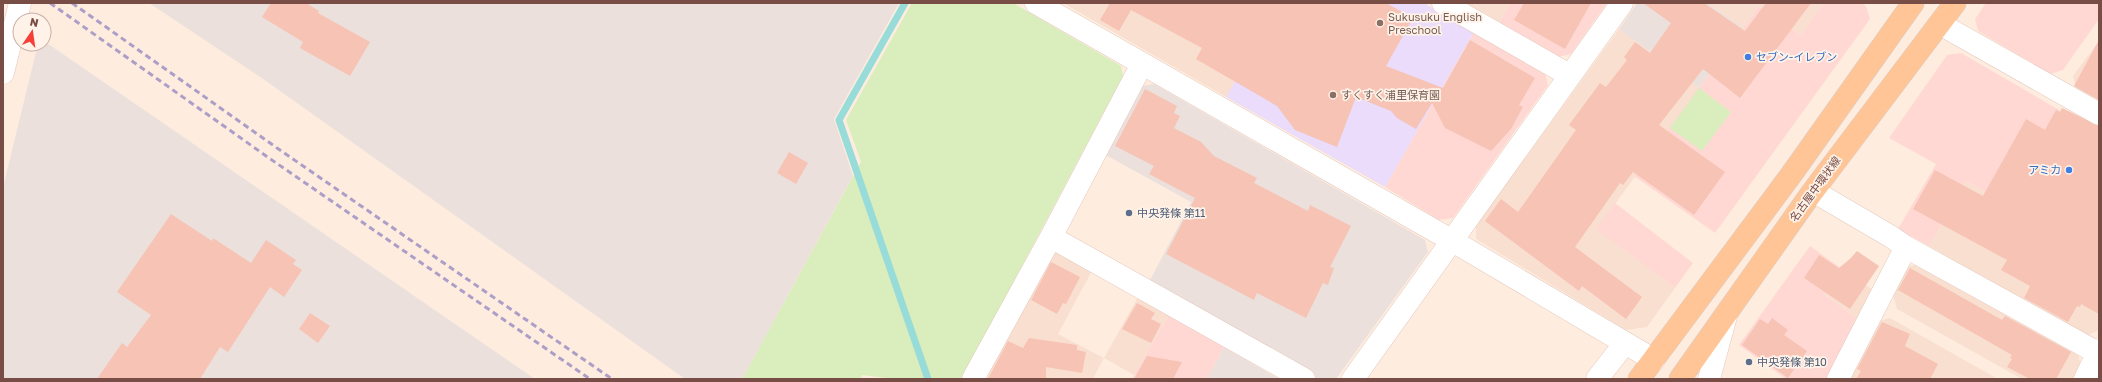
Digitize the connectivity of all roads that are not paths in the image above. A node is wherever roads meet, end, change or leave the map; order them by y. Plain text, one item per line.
1 (20, 3) edge
2 (1036, 3) edge
3 (1443, 3) edge
4 (1622, 3) edge
5 (1955, 3) edge
6 (1906, 5) edge
7 (1940, 24) junction
8 (1142, 64) junction
9 (3, 73) edge
10 (1569, 75) junction
11 (2099, 114) edge
12 (1813, 191) junction
13 (1051, 237) junction
14 (1452, 240) junction
15 (1906, 247) junction
16 (1726, 316) junction
17 (1625, 343) junction
18 (2098, 352) edge
19 (1654, 360) junction
20 (973, 379) edge
21 (1304, 379) edge
22 (1353, 379) edge
23 (1597, 379) edge
24 (1639, 379) edge
25 (1680, 379) edge
26 (1709, 379) edge
27 (1838, 379) edge
28 (2085, 379) edge

1 - 9 street
2 - 8 street
3 - 10 street
4 - 10 street
5 - 7 main road, 名古屋中環状線
6 - 19 main road
7 - 11 street
7 - 12 main road, 名古屋中環状線
8 - 13 street
8 - 14 street
10 - 14 street
12 - 15 street
12 - 16 main road, 名古屋中環状線
13 - 20 street
13 - 21 street
14 - 17 street
14 - 22 street
15 - 18 street
15 - 27 street
16 - 25 main road, 名古屋中環状線
16 - 26 street
17 - 19 street
17 - 23 street
18 - 28 street
19 - 24 main road

